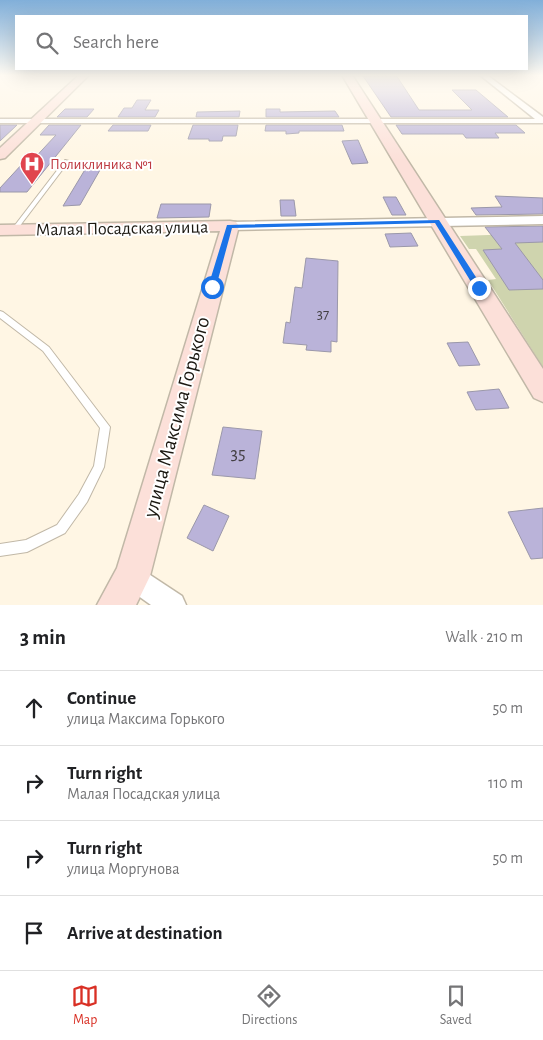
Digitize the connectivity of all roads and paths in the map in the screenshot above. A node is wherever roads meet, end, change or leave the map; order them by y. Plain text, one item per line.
1 (53, 103) edge
2 (364, 103) edge
3 (520, 103) edge
4 (0, 121) edge
5 (34, 121) junction
6 (374, 121) junction
7 (543, 121) edge
8 (0, 155) edge
9 (67, 161) dead end
10 (543, 220) edge
11 (437, 222) junction
12 (230, 226) junction
13 (7, 230) edge
14 (0, 314) edge
15 (543, 391) edge
16 (0, 550) edge
17 (132, 576) junction
18 (116, 605) edge
19 (173, 605) edge

1 - 5 main road
2 - 6 main road
3 - 7 street
4 - 5 street
5 - 6 street
5 - 8 main road
6 - 7 street
6 - 11 main road
9 - 13 lane
10 - 11 street, Малая Посадская улица
11 - 12 street, Малая Посадская улица
11 - 15 main road
12 - 13 main road, Малая Посадская улица
12 - 17 main road, улица Максима Горького
14 - 16 lane
17 - 18 main road, улица Максима Горького
17 - 19 street

